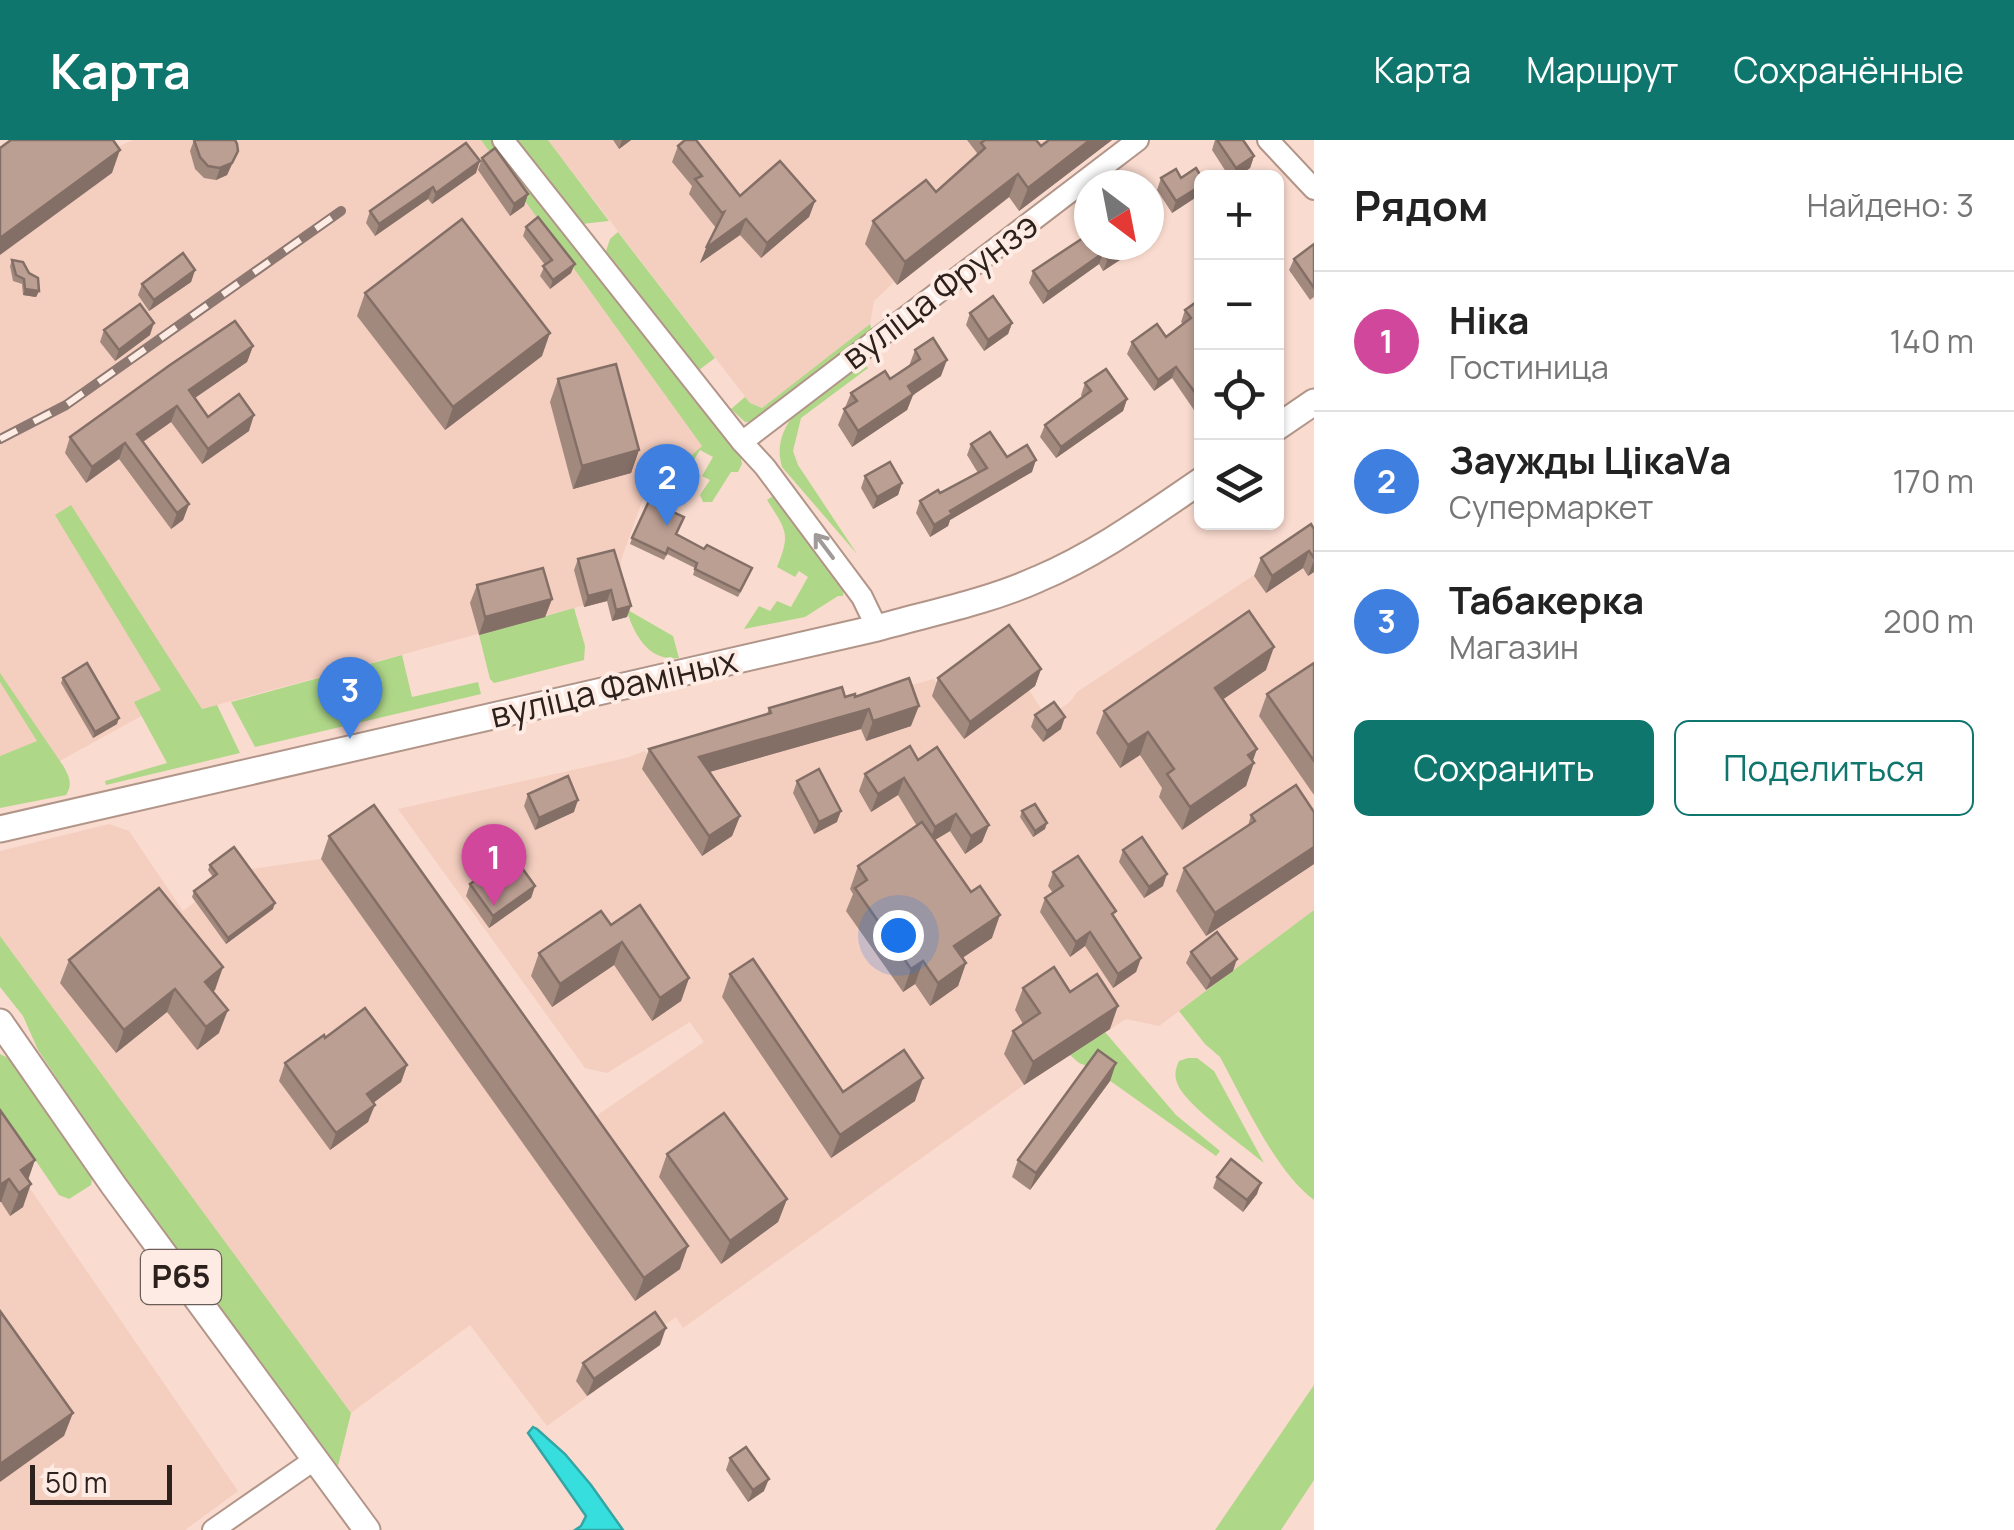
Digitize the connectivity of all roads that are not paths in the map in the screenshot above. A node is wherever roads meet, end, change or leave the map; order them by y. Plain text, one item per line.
1 (502, 140) edge
2 (1138, 140) edge
3 (1268, 140) edge
4 (1314, 189) edge
5 (1314, 402) edge
6 (1284, 423) edge
7 (742, 442) junction
8 (1194, 485) edge
9 (876, 628) junction
10 (0, 830) edge
11 (0, 1022) edge
12 (314, 1460) junction
13 (213, 1530) edge
14 (367, 1530) edge

1 - 7 street
2 - 7 street, вуліца Фрунзэ
3 - 4 street
5 - 6 main road
9 -> 7 street
8 - 9 main road, вуліца Фаміных
9 - 10 main road, вуліца Фаміных
11 - 12 main road, Р65
12 - 13 street
12 - 14 main road, Р65

